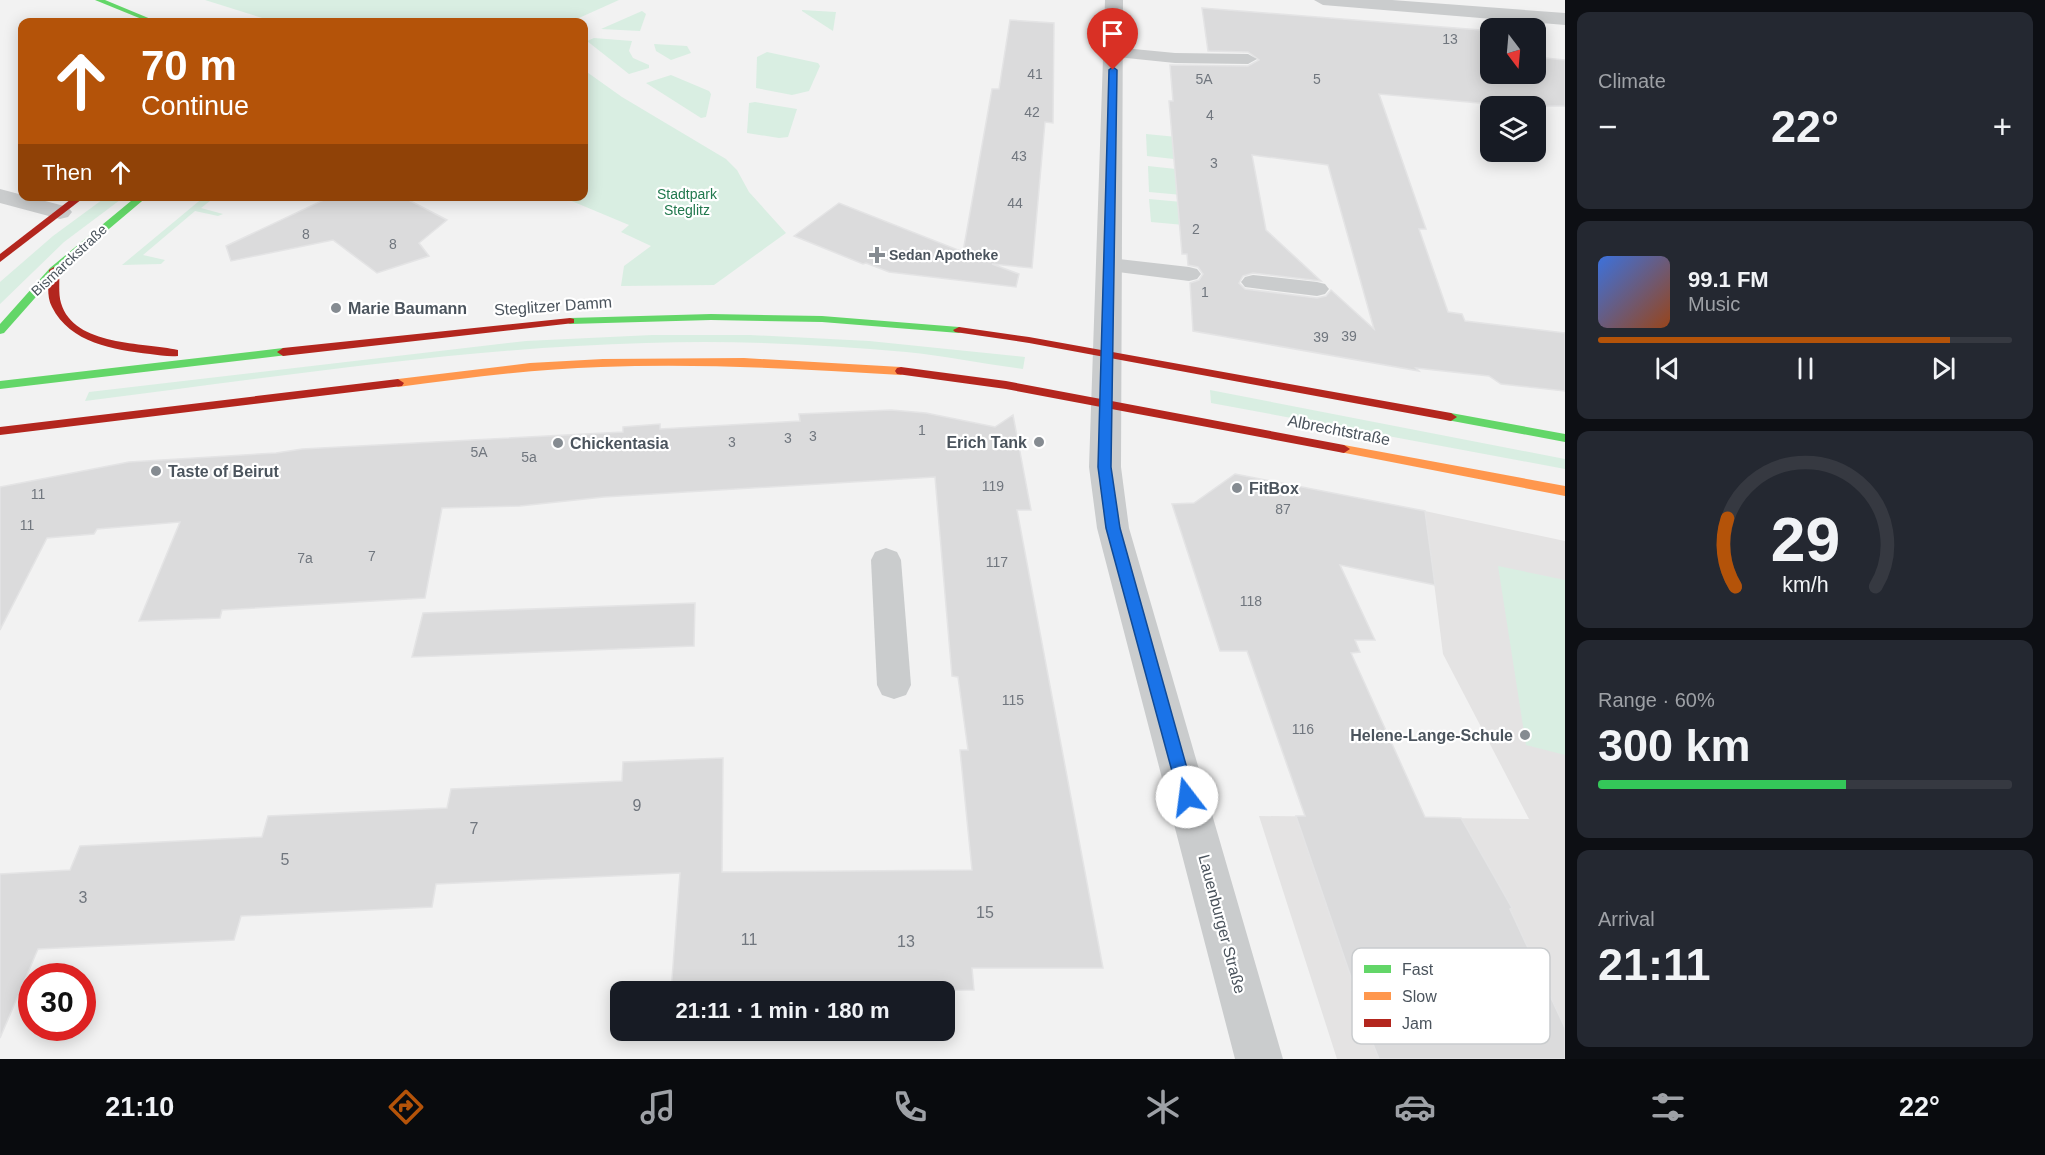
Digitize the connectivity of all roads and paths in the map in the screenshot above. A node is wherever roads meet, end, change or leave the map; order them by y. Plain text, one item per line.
1 (99, 0) edge
2 (1114, 0) edge
3 (1323, 0) edge
4 (145, 18) edge
5 (1565, 20) edge
6 (1113, 52) junction
7 (1248, 59) dead end
8 (0, 196) edge
9 (18, 201) edge
10 (19, 201) edge
11 (75, 201) edge
12 (138, 201) edge
13 (60, 212) junction
14 (0, 259) edge
15 (1110, 265) junction
16 (54, 270) junction
17 (1189, 274) dead end
18 (1252, 282) dead end
19 (1317, 289) dead end
20 (0, 331) edge
21 (1108, 354) junction
22 (233, 358) junction
23 (0, 385) edge
24 (1107, 404) junction
25 (0, 431) edge
26 (1565, 438) edge
27 (1565, 491) edge
28 (886, 560) dead end
29 (894, 685) dead end
30 (1259, 1059) edge

1 - 4 main road
2 - 6 street, Lauenburger Straße
3 - 5 street
6 - 7 lane
6 - 15 street, Lauenburger Straße
8 - 9 street
10 - 13 street
11 - 13 main road
12 - 16 main road, Bismarckstraße
13 - 14 main road
15 - 17 lane
15 - 21 street, Lauenburger Straße
16 - 20 main road, Bismarckstraße
16 - 22 main road
18 - 19 lane
21 - 22 main road, Steglitzer Damm
21 - 24 street, Lauenburger Straße
21 - 26 main road, Albrechtstraße
22 - 23 main road, Steglitzer Damm
24 - 25 main road
24 - 27 main road, Albrechtstraße
24 - 30 street, Lauenburger Straße
28 - 29 lane

